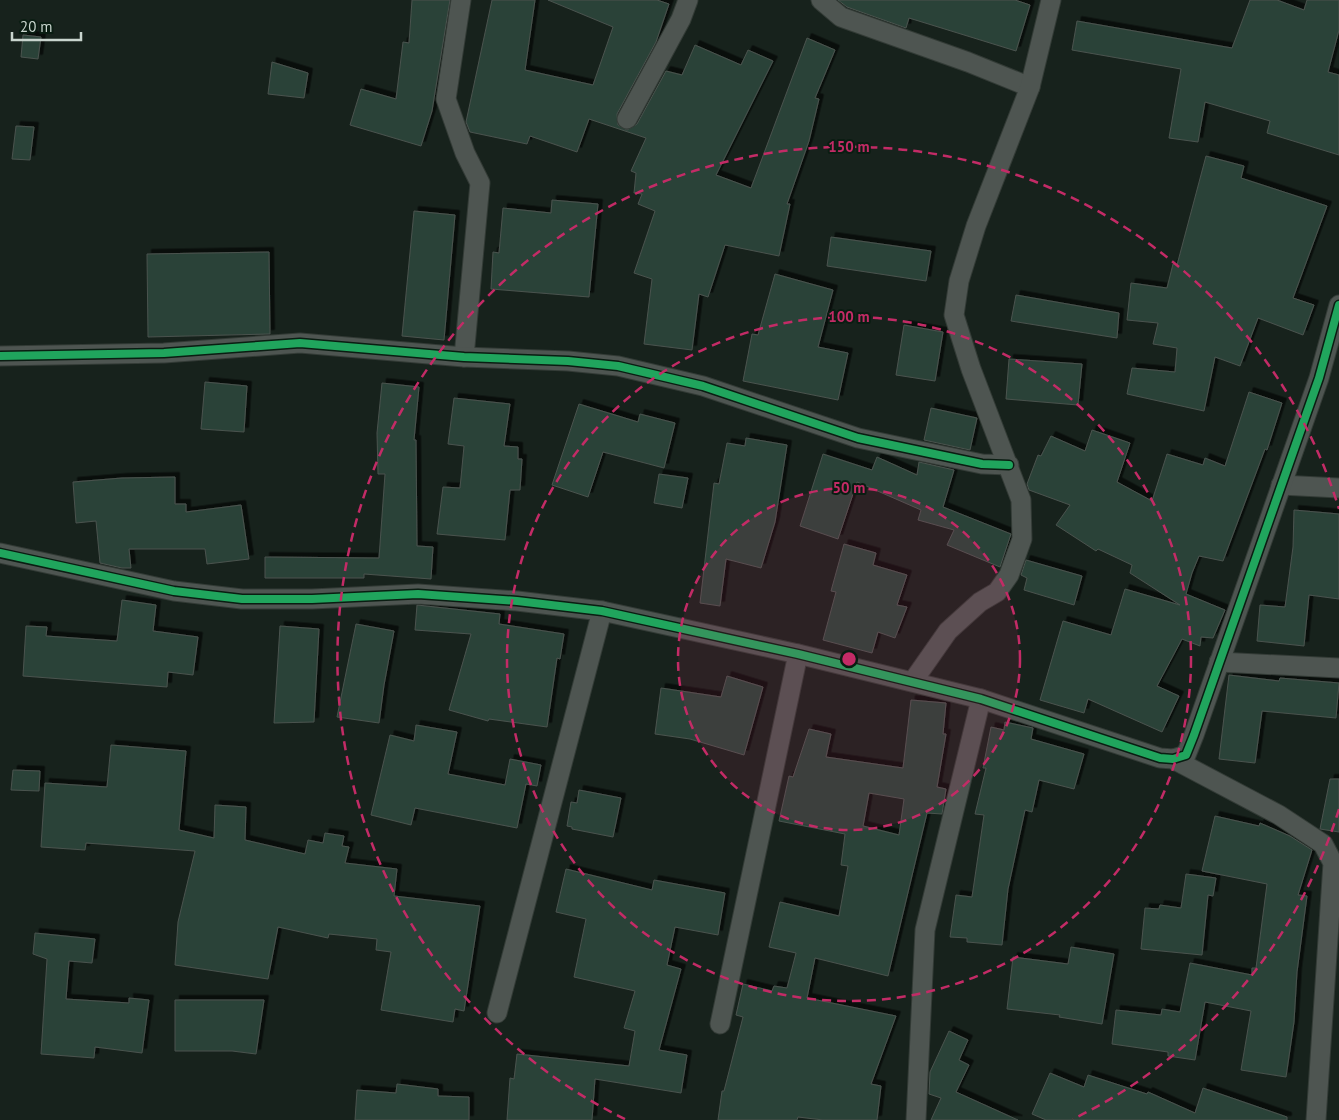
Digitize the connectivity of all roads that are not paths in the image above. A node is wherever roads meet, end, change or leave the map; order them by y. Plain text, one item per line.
1 (461, 0) edge
2 (688, 0) edge
3 (821, 0) edge
4 (1051, 0) edge
5 (1030, 87) junction
6 (627, 119) dead end
7 (1339, 305) edge
8 (0, 356) edge
9 (464, 357) junction
10 (1009, 465) junction
11 (1281, 485) junction
12 (1339, 488) edge
13 (0, 553) edge
14 (602, 611) junction
15 (798, 654) junction
16 (1219, 662) junction
17 (1339, 668) edge
18 (913, 681) junction
19 (981, 699) junction
20 (1173, 759) junction
21 (1335, 894) edge
22 (497, 1013) dead end
23 (720, 1024) dead end
24 (916, 1120) edge
25 (1316, 1120) edge

1 - 9 street
2 - 6 street
3 - 5 street
4 - 5 street
5 - 10 street
7 - 11 street
8 - 9 street
9 - 10 street
10 - 18 street
11 - 12 street
11 - 16 street
13 - 14 street
14 - 15 street
14 - 22 street
15 - 18 street
15 - 23 street
16 - 17 street
16 - 20 street
18 - 19 street
19 - 20 street
19 - 24 street
20 - 21 street
21 - 25 street

